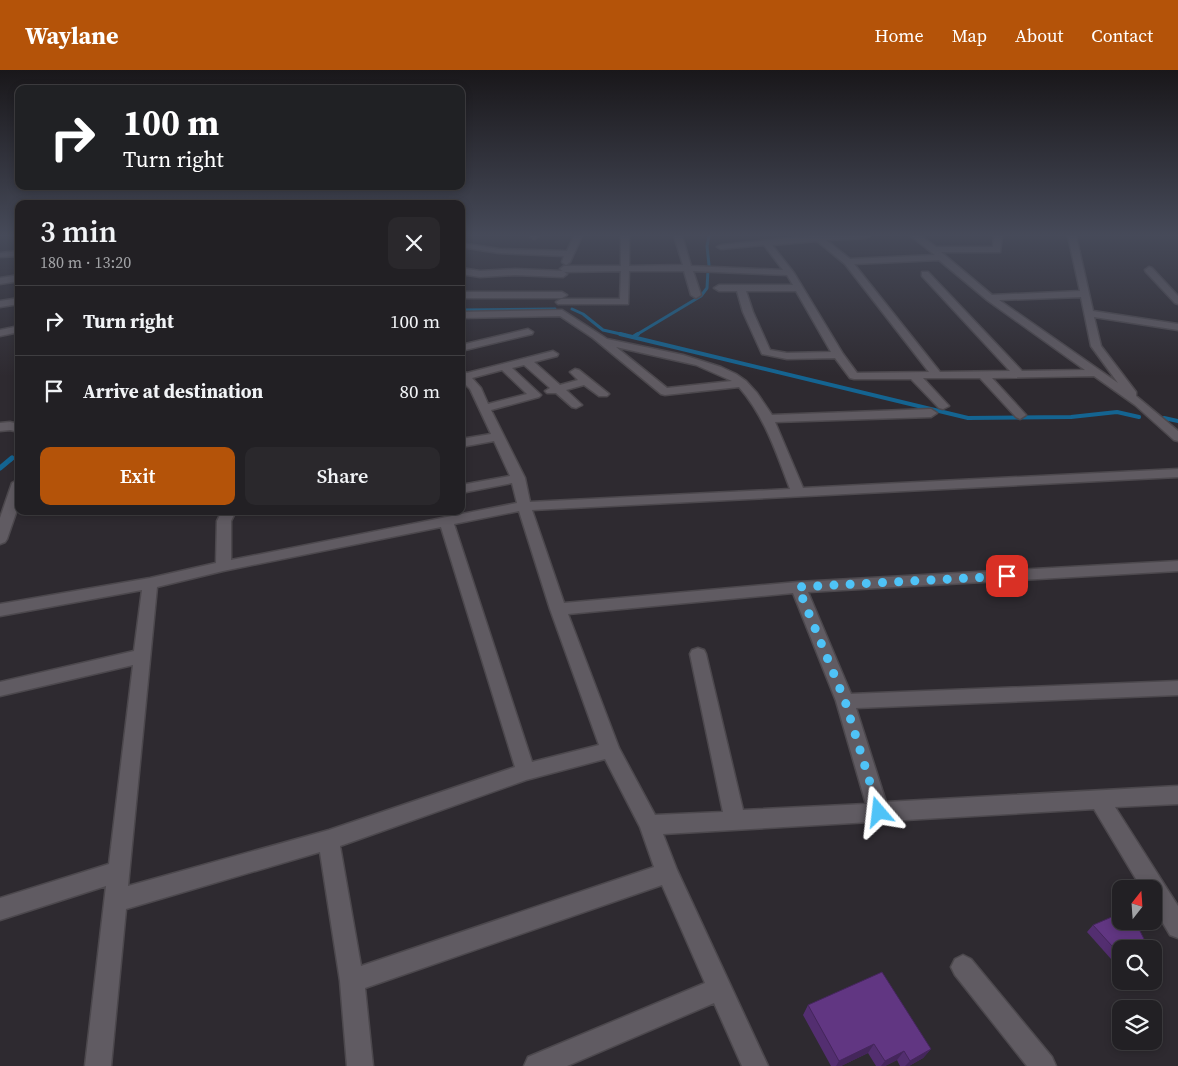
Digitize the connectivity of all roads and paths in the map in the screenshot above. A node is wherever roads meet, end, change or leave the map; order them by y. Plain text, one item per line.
1 (537, 282) edge
2 (563, 282) edge
3 (583, 282) edge
4 (625, 282) edge
5 (692, 282) edge
6 (795, 282) edge
7 (864, 282) edge
8 (933, 282) edge
9 (972, 282) edge
10 (1082, 282) edge
11 (1161, 282) edge
12 (719, 288) dead end
13 (741, 288) junction
14 (798, 288) junction
15 (562, 289) junction
16 (1085, 294) junction
17 (465, 295) edge
18 (696, 295) dead end
19 (990, 298) junction
20 (1178, 300) edge
21 (15, 301) edge
22 (0, 304) edge
23 (465, 313) edge
24 (1090, 313) junction
25 (1178, 327) edge
26 (15, 331) edge
27 (528, 332) dead end
28 (0, 333) edge
29 (604, 341) junction
30 (465, 347) edge
31 (553, 354) dead end
32 (838, 355) junction
33 (526, 361) junction
34 (505, 367) junction
35 (575, 372) dead end
36 (1018, 373) junction
37 (1094, 373) junction
38 (983, 374) junction
39 (465, 375) edge
40 (915, 376) junction
41 (938, 376) junction
42 (465, 377) edge
43 (586, 381) junction
44 (742, 383) junction
45 (558, 389) junction
46 (602, 394) dead end
47 (535, 396) junction
48 (1139, 404) junction
49 (576, 405) dead end
50 (943, 406) dead end
51 (485, 408) junction
52 (931, 413) dead end
53 (1020, 415) dead end
54 (769, 419) junction
55 (1172, 426) edge
56 (0, 427) edge
57 (15, 427) edge
58 (499, 436) junction
59 (1178, 436) edge
60 (465, 442) edge
61 (1178, 473) edge
62 (518, 478) junction
63 (465, 488) edge
64 (798, 493) junction
65 (15, 495) edge
66 (524, 506) junction
67 (227, 515) edge
68 (446, 521) junction
69 (0, 539) edge
70 (223, 566) junction
71 (1178, 566) edge
72 (150, 583) junction
73 (798, 587) junction
74 (558, 608) junction
75 (0, 610) edge
76 (698, 654) dead end
77 (142, 656) junction
78 (1178, 688) edge
79 (0, 689) edge
80 (845, 701) junction
81 (610, 750) junction
82 (526, 772) junction
83 (1178, 795) edge
84 (1099, 799) junction
85 (879, 812) junction
86 (735, 820) junction
87 (649, 825) junction
88 (329, 840) junction
89 (118, 872) junction
90 (667, 873) junction
91 (115, 901) junction
92 (0, 909) edge
93 (1177, 923) edge
94 (963, 967) dead end
95 (352, 981) junction
96 (719, 989) junction
97 (98, 1066) edge
98 (360, 1066) edge
99 (537, 1066) edge
100 (756, 1066) edge
101 (1043, 1066) edge

1 - 15 street
2 - 15 street
3 - 15 street
4 - 15 street
5 - 18 street
6 - 14 street
7 - 41 street
8 - 36 street
9 - 19 street
10 - 16 street
11 - 20 street
12 - 13 street
13 - 14 street
13 - 32 street
14 - 32 street
15 - 17 street
15 - 23 street
15 - 29 street
16 - 19 street
16 - 24 street
19 - 37 street
21 - 22 street
24 - 25 street
24 - 48 street
26 - 28 street
27 - 30 street
29 - 44 street
29 - 44 street
31 - 33 street
32 - 40 street
33 - 34 street
33 - 45 street
34 - 39 street
34 - 47 street
35 - 43 street
36 - 37 street
36 - 38 street
37 - 48 street
38 - 41 street
38 - 53 street
40 - 41 street
40 - 50 street
42 - 51 street
43 - 45 street
43 - 46 street
44 - 54 street
45 - 47 street
45 - 49 street
47 - 51 street
48 - 55 street
51 - 58 street
52 - 54 street
54 - 64 street
55 - 59 street
56 - 57 street
58 - 60 street
58 - 62 street
61 - 64 street
62 - 63 street
62 - 66 street
64 - 66 street
65 - 69 street
66 - 68 street
66 - 74 street
67 - 70 street
68 - 70 street
68 - 82 street
70 - 72 street
71 - 73 street
72 - 75 street
72 - 77 street
73 - 74 street
73 - 80 street
74 - 81 street
76 - 86 street
77 - 79 street
77 - 89 street
78 - 80 street
80 - 85 street
81 - 82 street
81 - 87 street
82 - 88 street
83 - 84 street
84 - 85 street
84 - 93 street
85 - 86 street
86 - 87 street
87 - 90 street
88 - 91 street
88 - 95 street
89 - 91 street
89 - 92 street
90 - 95 street
90 - 96 street
91 - 97 street
94 - 101 street
95 - 98 street
96 - 99 street
96 - 100 street

